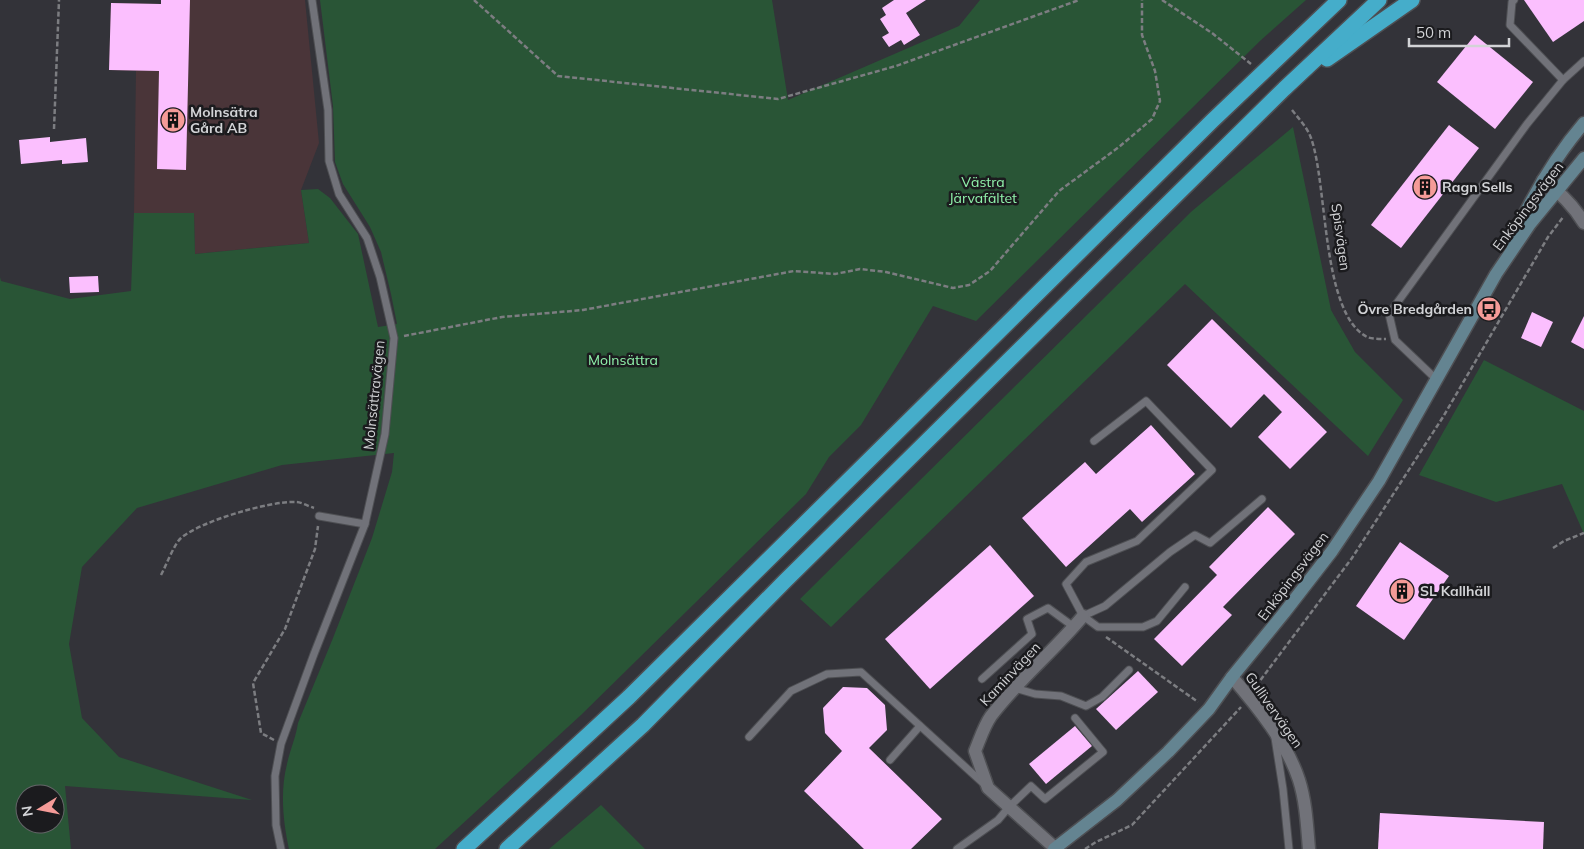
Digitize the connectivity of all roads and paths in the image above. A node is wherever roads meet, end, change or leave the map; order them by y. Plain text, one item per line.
1 (59, 0) edge
2 (312, 0) edge
3 (474, 0) edge
4 (1079, 0) edge
5 (1142, 0) edge
6 (1162, 0) edge
7 (1339, 0) edge
8 (1379, 0) edge
9 (1412, 0) edge
10 (1514, 0) edge
11 (1584, 61) edge
12 (1251, 64) dead end
13 (1563, 80) junction
14 (1284, 89) junction
15 (1292, 110) dead end
16 (1584, 123) edge
17 (54, 129) dead end
18 (1584, 158) edge
19 (1543, 180) junction
20 (1557, 191) junction
21 (1572, 205) junction
22 (1584, 223) edge
23 (1496, 274) junction
24 (394, 338) junction
25 (1395, 340) junction
26 (1436, 379) junction
27 (1094, 441) dead end
28 (1262, 499) dead end
29 (319, 516) junction
30 (365, 524) junction
31 (1584, 533) edge
32 (1553, 548) dead end
33 (161, 575) dead end
34 (1185, 587) dead end
35 (1083, 616) junction
36 (1074, 627) junction
37 (1103, 635) dead end
38 (1129, 670) dead end
39 (1232, 677) junction
40 (982, 679) dead end
41 (1015, 688) junction
42 (1249, 696) junction
43 (1197, 701) dead end
44 (1074, 718) dead end
45 (920, 726) junction
46 (1274, 733) junction
47 (749, 737) dead end
48 (281, 744) junction
49 (890, 760) dead end
50 (988, 788) junction
51 (1009, 807) junction
52 (281, 849) edge
53 (464, 849) edge
54 (507, 849) edge
55 (957, 849) edge
56 (1054, 849) edge
57 (1085, 849) edge
58 (1289, 849) edge
59 (1309, 849) edge

1 - 17 path
2 - 24 lane, Molnsättravägen
3 - 4 path
5 - 24 path
6 - 12 path
7 - 53 highway
8 - 14 highway
9 - 14 highway
10 - 13 lane
11 - 13 lane
13 - 25 lane
14 - 54 highway
15 - 25 path, Spisvägen
16 - 19 street, Enköpingsvägen
18 - 20 street, Enköpingsvägen
19 - 20 street
19 - 23 street, Enköpingsvägen
20 - 21 street
20 - 23 street, Enköpingsvägen
21 - 22 street
21 - 42 path
23 - 26 street, Enköpingsvägen
24 - 30 lane, Molnsättravägen
25 - 26 lane
26 - 39 street, Enköpingsvägen
27 - 35 lane
28 - 35 lane
29 - 30 lane
29 - 33 path
29 - 48 path
30 - 48 lane, Molnsättravägen
31 - 32 path
34 - 35 lane
35 - 36 street, Kaminvägen
36 - 40 lane
36 - 41 street, Kaminvägen
37 - 43 path
38 - 41 lane
39 - 42 street, Gullivervägen
39 - 56 street, Enköpingsvägen
41 - 50 street, Kaminvägen
42 - 46 street, Gullivervägen
42 - 57 path
44 - 51 lane
45 - 47 lane
45 - 49 lane
45 - 50 lane
46 - 58 lane
46 - 59 street, Gullivervägen
48 - 52 lane, Molnsättravägen
50 - 51 street, Kaminvägen
51 - 55 lane
51 - 56 street, Kaminvägen

